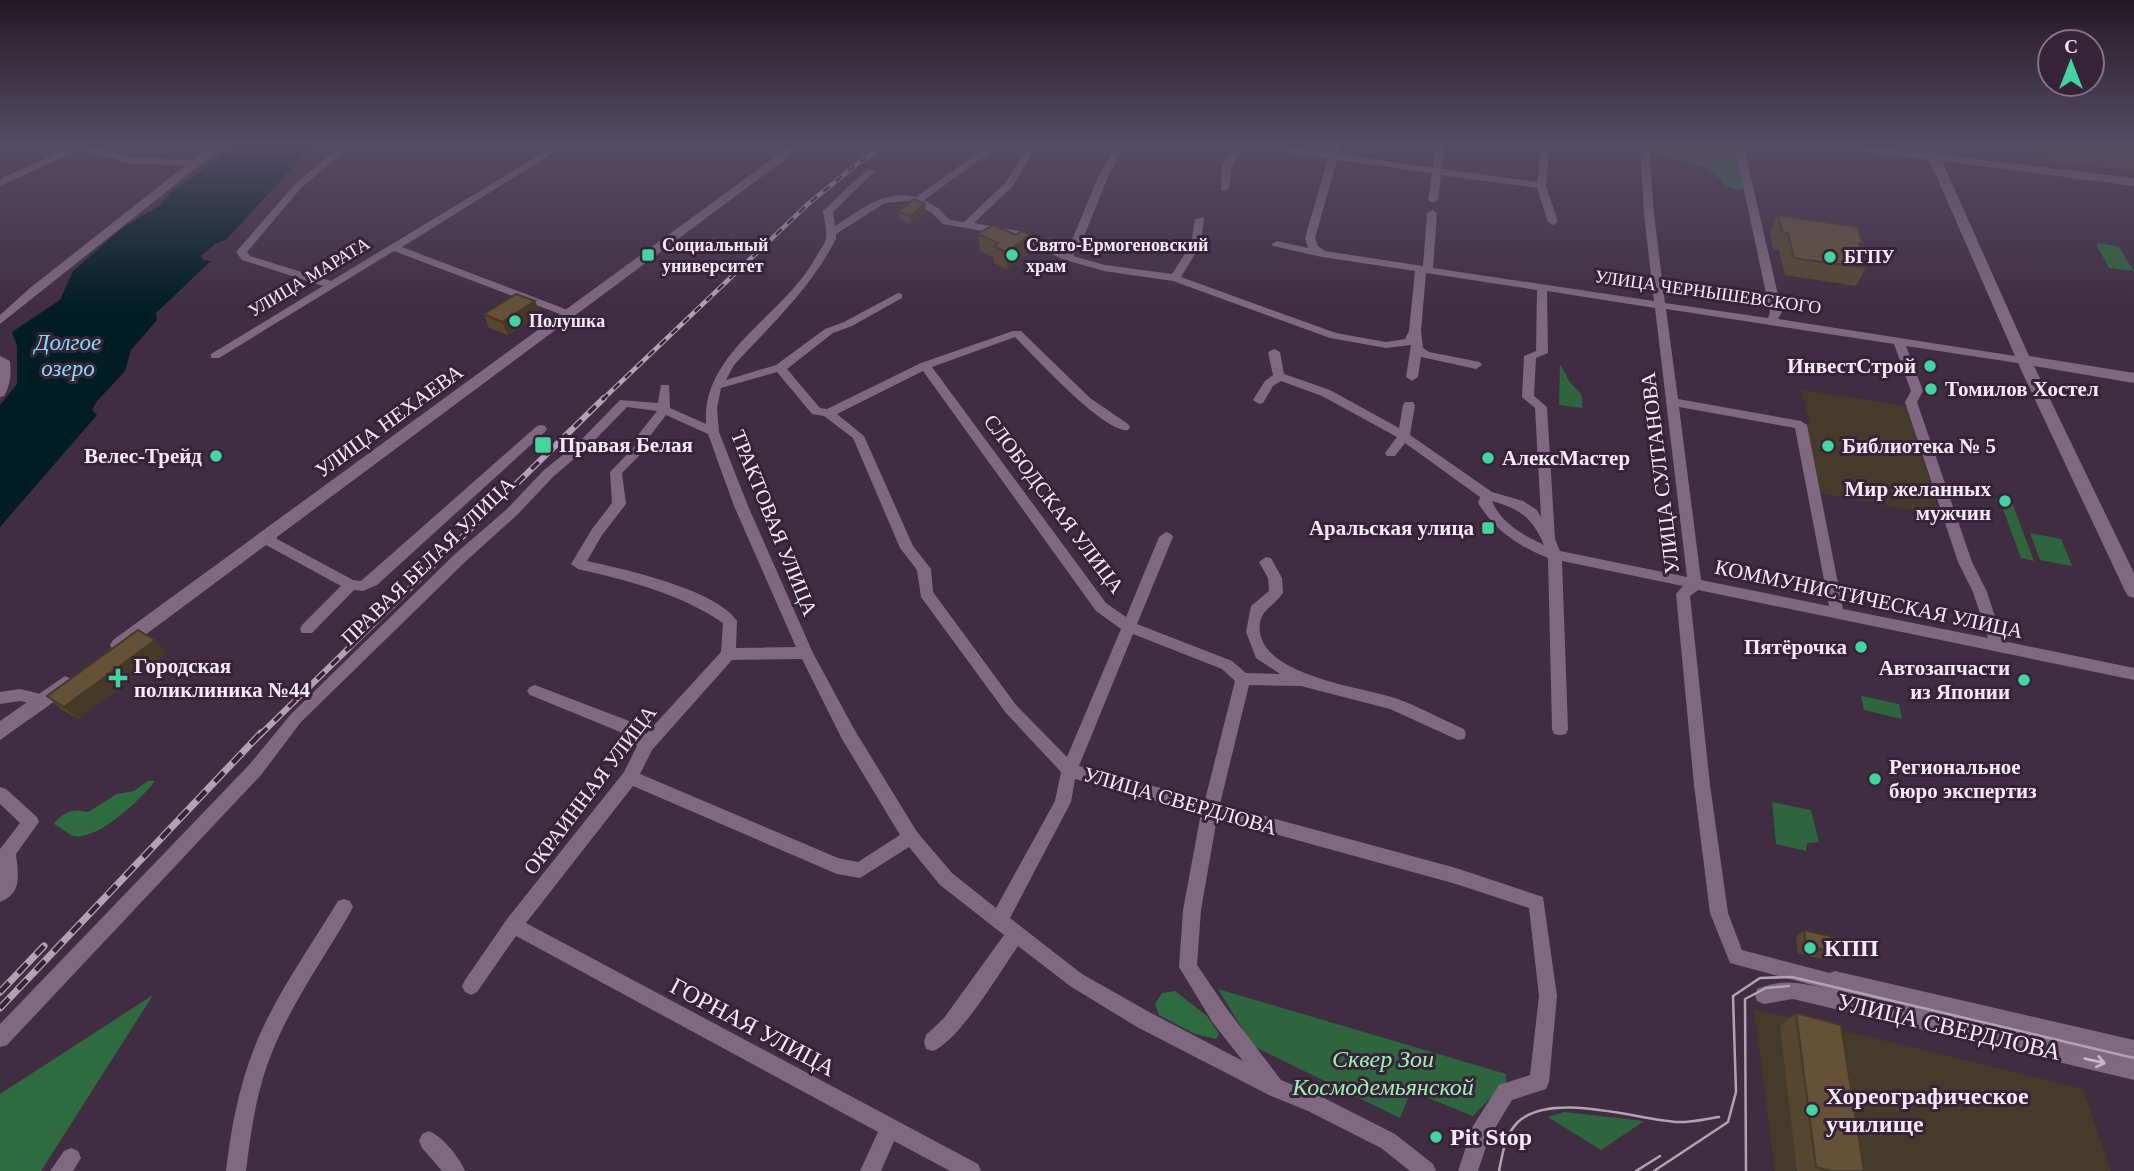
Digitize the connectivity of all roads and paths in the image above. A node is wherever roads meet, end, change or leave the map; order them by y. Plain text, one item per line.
1 (153, 198) edge
2 (288, 198) edge
3 (477, 198) edge
4 (727, 198) edge
5 (842, 198) edge
6 (896, 198) edge
7 (903, 198) edge
8 (922, 198) edge
9 (996, 198) edge
10 (1095, 198) edge
11 (1321, 198) edge
12 (1545, 198) edge
13 (1648, 198) edge
14 (1751, 198) edge
15 (1952, 198) edge
16 (917, 201) junction
17 (1432, 213) dead end
18 (1200, 219) dead end
19 (1553, 222) dead end
20 (968, 224) junction
21 (830, 233) junction
22 (1277, 244) dead end
23 (395, 248) junction
24 (1322, 254) junction
25 (1066, 257) junction
26 (1424, 269) junction
27 (1175, 278) junction
28 (332, 285) junction
29 (1542, 287) junction
30 (898, 296) dead end
31 (1662, 304) junction
32 (569, 314) junction
33 (1772, 320) junction
34 (0, 321) edge
35 (1415, 331) junction
36 (1899, 341) junction
37 (1417, 350) junction
38 (1274, 352) dead end
39 (215, 356) dead end
40 (0, 360) edge
41 (2024, 360) junction
42 (1476, 365) dead end
43 (925, 366) junction
44 (780, 368) junction
45 (1279, 376) junction
46 (1412, 377) dead end
47 (2134, 378) edge
48 (716, 386) junction
49 (665, 388) dead end
50 (0, 393) edge
51 (1259, 400) dead end
52 (1672, 402) junction
53 (1409, 405) dead end
54 (664, 410) junction
55 (828, 413) junction
56 (1124, 427) dead end
57 (541, 429) dead end
58 (713, 432) junction
59 (1404, 436) junction
60 (1391, 453) dead end
61 (1487, 495) junction
62 (270, 536) junction
63 (1166, 537) dead end
64 (1552, 547) junction
65 (1266, 562) dead end
66 (1695, 584) junction
67 (351, 585) junction
68 (2134, 591) edge
69 (1837, 612) junction
70 (1129, 627) junction
71 (307, 629) dead end
72 (1998, 647) junction
73 (111, 651) edge
74 (806, 653) junction
75 (728, 654) junction
76 (2134, 674) edge
77 (77, 675) edge
78 (1243, 679) junction
79 (1301, 680) junction
80 (535, 691) dead end
81 (0, 698) edge
82 (44, 700) junction
83 (1560, 729) dead end
84 (0, 732) edge
85 (1458, 734) dead end
86 (646, 745) junction
87 (1069, 770) junction
88 (630, 777) junction
89 (0, 794) edge
90 (1210, 808) junction
91 (911, 837) junction
92 (0, 894) edge
93 (344, 907) dead end
94 (999, 920) junction
95 (513, 925) junction
96 (1015, 934) junction
97 (471, 986) dead end
98 (1837, 991) junction
99 (1764, 995) dead end
100 (0, 1038) edge
101 (933, 1042) dead end
102 (2134, 1052) edge
103 (2134, 1070) edge
104 (1276, 1088) junction
105 (890, 1128) junction
106 (429, 1141) dead end
107 (236, 1171) edge
108 (455, 1171) edge
109 (870, 1171) edge
110 (971, 1171) edge
111 (1426, 1171) edge
112 (1468, 1171) edge

1 - 34 street
2 - 28 street
3 - 23 street, УЛИЦА МАРАТА
4 - 32 street, УЛИЦА НЕХАЕВА
5 - 21 street, ТРАКТОВАЯ УЛИЦА
6 - 21 street
7 - 16 street
8 - 16 street
9 - 20 street
10 - 25 street
11 - 24 street
12 - 19 street
13 - 31 street, УЛИЦА СУЛТАНОВА
14 - 33 street
15 - 41 street
16 - 20 street
17 - 26 street
18 - 27 street
20 - 25 street
21 - 48 street, ТРАКТОВАЯ УЛИЦА
22 - 24 street, УЛИЦА ЧЕРНЫШЕВСКОГО
23 - 28 street, УЛИЦА МАРАТА
23 - 32 street
24 - 26 street, УЛИЦА ЧЕРНЫШЕВСКОГО
25 - 27 street
26 - 29 street, УЛИЦА ЧЕРНЫШЕВСКОГО
26 - 35 street
27 - 35 street
28 - 39 street, УЛИЦА МАРАТА
29 - 31 street, УЛИЦА ЧЕРНЫШЕВСКОГО
29 - 64 street
30 - 44 street
31 - 33 street, УЛИЦА ЧЕРНЫШЕВСКОГО
31 - 52 street, УЛИЦА СУЛТАНОВА
32 - 62 street, УЛИЦА НЕХАЕВА
33 - 36 street, УЛИЦА ЧЕРНЫШЕВСКОГО
35 - 37 street
36 - 41 street, УЛИЦА ЧЕРНЫШЕВСКОГО
36 - 72 street
37 - 42 street
37 - 46 street
38 - 45 street
40 - 50 street
41 - 47 street, УЛИЦА ЧЕРНЫШЕВСКОГО
41 - 68 street
43 - 55 street
43 - 56 street
43 - 70 street, СЛОБОДСКАЯ УЛИЦА
44 - 48 street
44 - 55 street, УЛИЦА СВЕРДЛОВА
45 - 51 street
45 - 59 street
48 - 58 street, ТРАКТОВАЯ УЛИЦА
49 - 54 street
52 - 66 street, УЛИЦА СУЛТАНОВА
52 - 69 street
53 - 59 street
54 - 58 street, ПРАВАЯ БЕЛАЯ УЛИЦА
54 - 75 street
54 - 100 street, ПРАВАЯ БЕЛАЯ УЛИЦА
55 - 87 street, УЛИЦА СВЕРДЛОВА
57 - 67 street
58 - 74 street, ТРАКТОВАЯ УЛИЦА
59 - 60 street
59 - 61 street
61 - 64 street
61 - 64 street, КОММУНИСТИЧЕСКАЯ УЛИЦА
62 - 67 street
62 - 73 street, УЛИЦА НЕХАЕВА
63 - 70 street
64 - 66 street, КОММУНИСТИЧЕСКАЯ УЛИЦА
64 - 83 street
65 - 79 street
66 - 69 street, КОММУНИСТИЧЕСКАЯ УЛИЦА
66 - 98 street, УЛИЦА СУЛТАНОВА
67 - 71 street
69 - 72 street, КОММУНИСТИЧЕСКАЯ УЛИЦА
70 - 78 street, СЛОБОДСКАЯ УЛИЦА
70 - 87 street
72 - 76 street, КОММУНИСТИЧЕСКАЯ УЛИЦА
74 - 75 street
74 - 91 street, ТРАКТОВАЯ УЛИЦА
75 - 86 street, ОКРАИННАЯ УЛИЦА
77 - 82 street
78 - 79 street
78 - 90 street
79 - 85 street
80 - 86 street
81 - 82 street
82 - 84 street
86 - 88 street, ОКРАИННАЯ УЛИЦА
87 - 90 street, УЛИЦА СВЕРДЛОВА
87 - 94 street
88 - 91 street
88 - 95 street, ОКРАИННАЯ УЛИЦА
89 - 92 street
90 - 104 street
90 - 112 street, УЛИЦА СВЕРДЛОВА
91 - 94 street, ТРАКТОВАЯ УЛИЦА
93 - 107 street
94 - 96 street, ТРАКТОВАЯ УЛИЦА
95 - 97 street, ОКРАИННАЯ УЛИЦА
95 - 105 street, ГОРНАЯ УЛИЦА
96 - 101 street
96 - 104 street, ТРАКТОВАЯ УЛИЦА
98 - 99 street, УЛИЦА СВЕРДЛОВА
98 - 102 street, УЛИЦА СВЕРДЛОВА
98 -> 103 street, УЛИЦА СВЕРДЛОВА
104 - 111 street, ТРАКТОВАЯ УЛИЦА
105 - 109 street
105 - 110 street, ГОРНАЯ УЛИЦА
106 - 108 street

